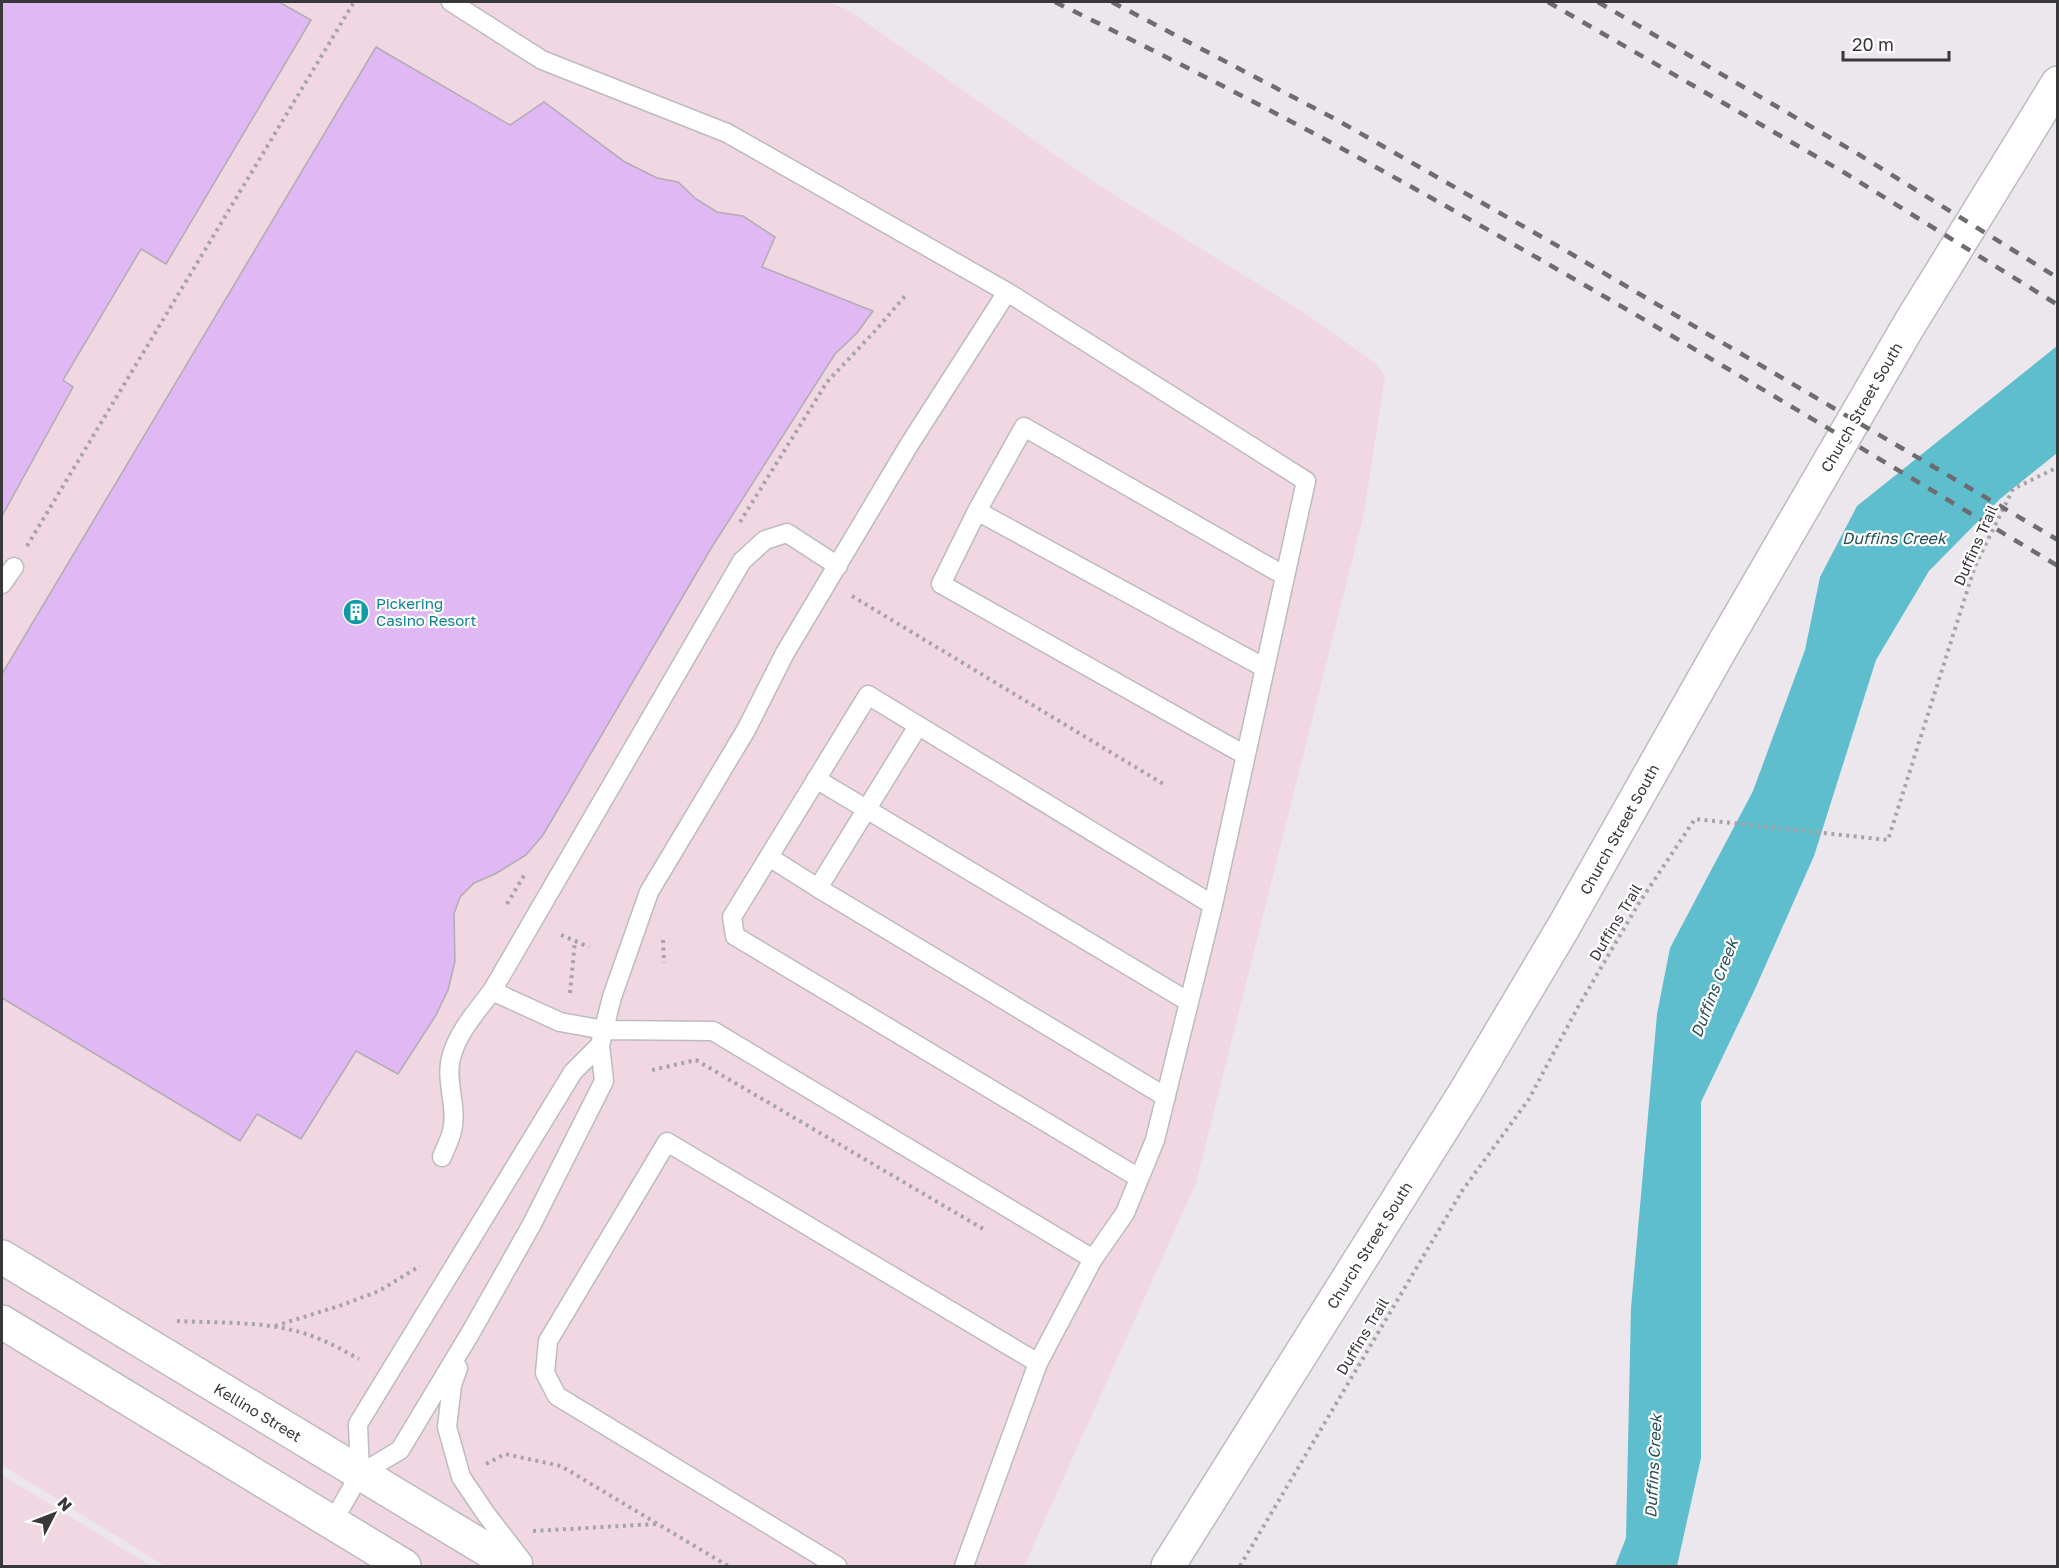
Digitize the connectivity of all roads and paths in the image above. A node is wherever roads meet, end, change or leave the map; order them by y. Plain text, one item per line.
1 (354, 2) edge
2 (451, 2) edge
3 (2058, 83) edge
4 (1007, 292) junction
5 (2058, 467) edge
6 (977, 511) junction
7 (838, 566) junction
8 (14, 567) joint
9 (1285, 576) junction
10 (2, 584) edge
11 (852, 596) dead end
12 (1265, 668) junction
13 (918, 726) junction
14 (1245, 755) junction
15 (816, 779) junction
16 (1165, 785) dead end
17 (866, 810) junction
18 (769, 857) junction
19 (818, 888) junction
20 (1213, 905) junction
21 (561, 935) dead end
22 (575, 941) junction
23 (589, 947) dead end
24 (492, 991) junction
25 (570, 993) dead end
26 (1189, 1002) junction
27 (602, 1038) junction
28 (652, 1070) dead end
29 (1166, 1097) junction
30 (442, 1157) dead end
31 (1139, 1178) junction
32 (995, 1235) dead end
33 (2, 1257) edge
34 (1093, 1259) junction
35 (420, 1266) dead end
36 (175, 1321) dead end
37 (2, 1323) edge
38 (274, 1327) junction
39 (471, 1332) junction
40 (358, 1359) dead end
41 (1038, 1363) junction
42 (485, 1464) dead end
43 (360, 1474) junction
44 (332, 1523) junction
45 (658, 1524) junction
46 (528, 1532) dead end
47 (404, 1566) edge
48 (514, 1566) edge
49 (526, 1566) edge
50 (728, 1566) edge
51 (837, 1566) edge
52 (964, 1566) edge
53 (1168, 1566) edge
54 (1240, 1566) edge

1 - 8 path
2 - 4 lane
3 - 53 main road, Church Street South
4 - 7 lane
4 - 9 lane
5 - 54 path, Duffins Trail
6 - 9 lane
6 - 12 lane
6 - 14 lane
7 - 24 lane
7 - 27 lane
8 - 10 lane
9 - 12 lane
11 - 16 path
12 - 14 lane
13 - 15 lane
13 - 17 lane
13 - 20 lane
14 - 20 lane
15 - 17 lane
15 - 18 lane
17 - 19 lane
17 - 26 lane
18 - 19 lane
18 - 31 lane
19 - 29 lane
20 - 26 lane
21 - 22 path
22 - 23 path
22 - 25 path
24 - 27 lane
24 - 30 lane
26 - 29 lane
27 - 34 lane
27 - 39 lane
27 - 43 lane
28 - 32 path
29 - 31 lane
31 - 34 lane
33 - 43 main road, Kellino Street
34 - 41 lane
35 - 38 path
36 - 38 path
37 - 44 main road
38 - 40 path
39 - 43 lane
39 - 49 lane
41 - 51 lane
41 - 52 lane
42 - 45 path
43 - 44 lane
43 - 48 main road, Kellino Street
44 - 47 main road
45 - 46 path
45 - 50 path

